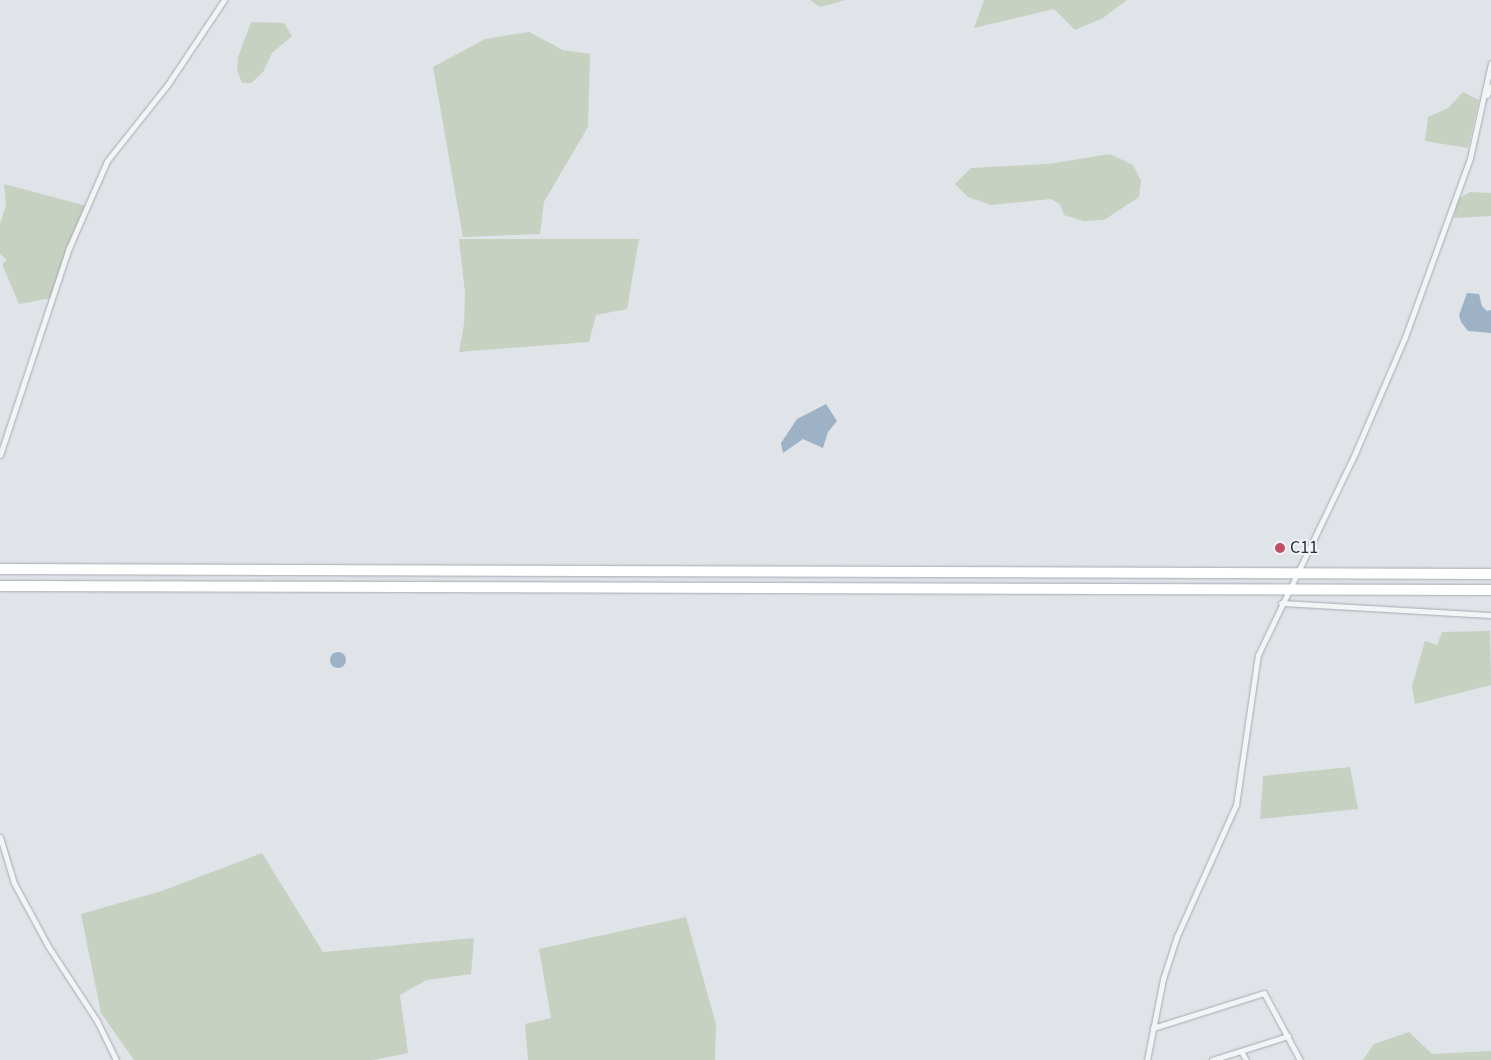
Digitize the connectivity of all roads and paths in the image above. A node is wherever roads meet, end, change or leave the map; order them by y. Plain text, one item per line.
1 (224, 0) edge
2 (1491, 63) edge
3 (1491, 86) edge
4 (1483, 102) junction
5 (0, 455) edge
6 (0, 569) edge
7 (1297, 574) junction
8 (1491, 574) edge
9 (0, 586) edge
10 (1289, 589) junction
11 (1491, 590) edge
12 (1281, 603) junction
13 (1491, 615) edge
14 (0, 837) edge
15 (1153, 1028) junction
16 (1288, 1036) junction
17 (1241, 1051) junction
18 (116, 1060) edge
19 (1147, 1060) edge
20 (1212, 1060) edge
21 (1246, 1060) edge
22 (1300, 1060) edge

1 - 5 street
2 - 4 street
3 - 4 street
4 - 7 street
6 - 7 highway
7 - 8 highway
7 - 10 street
9 - 10 highway
10 - 11 highway
10 - 12 street
12 - 13 street
12 - 15 street
14 - 18 street
15 - 16 street
15 - 19 street
16 - 17 street
16 - 22 street
17 - 20 street
17 - 21 street

